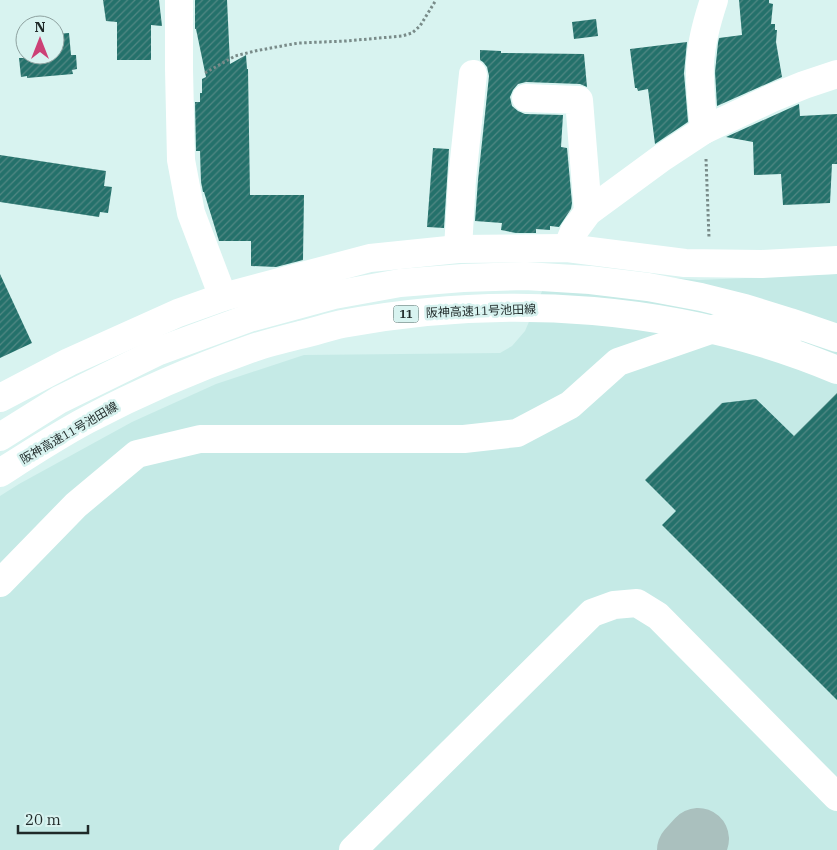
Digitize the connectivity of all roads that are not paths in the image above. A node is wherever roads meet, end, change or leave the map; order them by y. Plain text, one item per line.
1 (179, 0) edge
2 (714, 0) edge
3 (473, 74) dead end
4 (837, 74) edge
5 (526, 98) dead end
6 (704, 130) junction
7 (588, 212) junction
8 (568, 248) junction
9 (458, 249) junction
10 (837, 260) edge
11 (223, 298) junction
12 (837, 329) edge
13 (837, 338) edge
14 (837, 370) edge
15 (0, 398) edge
16 (0, 437) edge
17 (0, 473) edge
18 (0, 583) edge
19 (837, 797) edge
20 (353, 850) edge

1 - 11 main road
2 - 6 main road
3 - 9 main road
4 - 6 main road
5 - 7 main road
6 - 7 main road
7 - 8 main road
8 - 9 main road
8 - 10 main road
9 - 11 main road
11 - 15 main road
12 - 18 main road
13 - 16 main road
14 - 17 main road, 阪神高速11号池田線 / 11
19 - 20 main road

